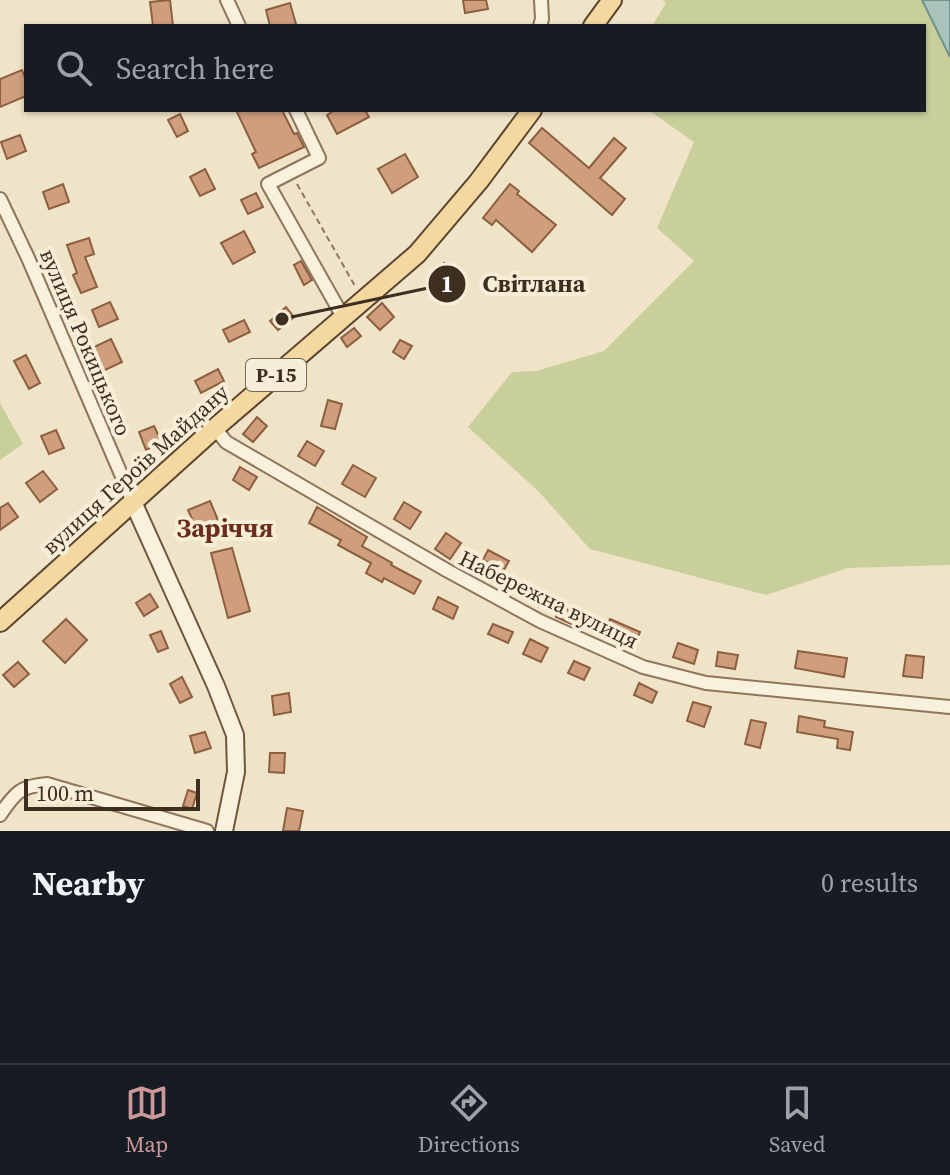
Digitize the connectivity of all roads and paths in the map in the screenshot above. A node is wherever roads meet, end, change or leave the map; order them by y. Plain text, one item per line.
1 (227, 0) edge
2 (541, 0) edge
3 (612, 0) edge
4 (238, 24) edge
5 (541, 24) edge
6 (594, 24) edge
7 (297, 112) edge
8 (531, 112) edge
9 (291, 172) junction
10 (0, 199) edge
11 (363, 300) junction
12 (343, 317) junction
13 (215, 428) junction
14 (133, 502) junction
15 (0, 622) edge
16 (950, 707) edge
17 (0, 815) edge
18 (207, 831) edge
19 (224, 831) edge

1 - 4 street
2 - 5 street
3 - 6 main road
7 - 9 street
8 - 11 main road, вулиця Героїв Майдану / Р-15
9 - 11 path
9 - 12 street
10 - 14 street, вулиця Рокицького
11 - 12 main road, вулиця Героїв Майдану / Р-15
12 - 13 main road, вулиця Героїв Майдану / Р-15
13 - 14 main road, вулиця Героїв Майдану / Р-15
13 - 16 street, Набережна вулиця
14 - 15 main road, вулиця Героїв Майдану / Р-15
14 - 19 street
17 - 18 street

